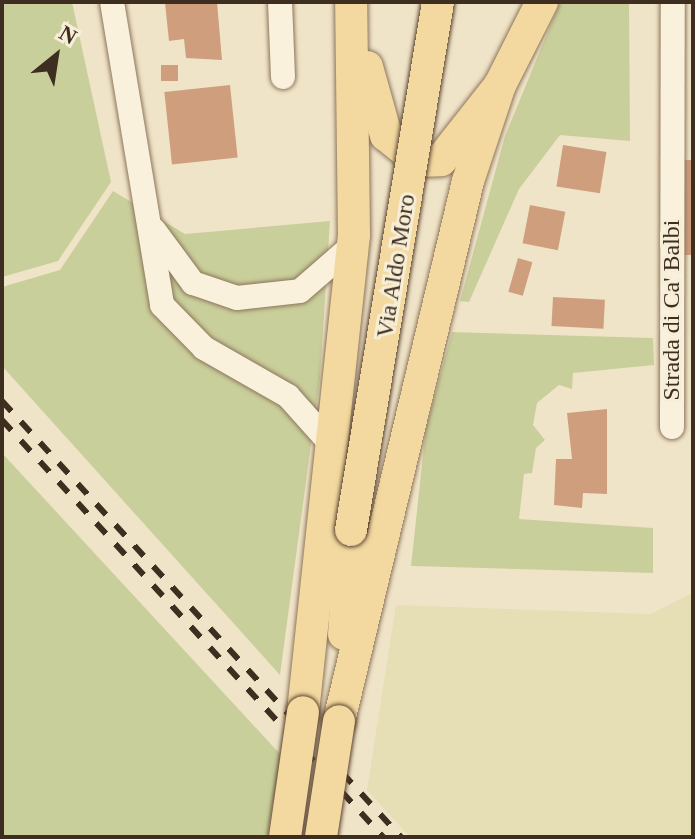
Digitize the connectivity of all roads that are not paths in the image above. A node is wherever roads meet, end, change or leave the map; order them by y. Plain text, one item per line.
1 (112, 2) edge
2 (280, 2) edge
3 (351, 2) edge
4 (438, 2) edge
5 (673, 2) edge
6 (533, 10) edge
7 (283, 77) dead end
8 (500, 85) junction
9 (153, 229) junction
10 (353, 245) junction
11 (672, 427) dead end
12 (330, 443) junction
13 (351, 530) junction
14 (303, 712) junction
15 (339, 721) junction
16 (285, 837) edge
17 (321, 837) edge

1 - 9 street
2 - 7 street
3 - 8 main road
3 - 10 main road
4 - 13 main road, Via Aldo Moro, bridge
5 - 11 street, Strada di Ca' Balbi
6 - 8 main road
8 - 15 main road
9 - 10 street
9 - 12 street
10 - 12 main road
12 - 14 main road
13 - 14 main road, Via Aldo Moro
13 - 15 main road, Via Aldo Moro
14 - 16 main road, bridge
15 - 17 main road, bridge

